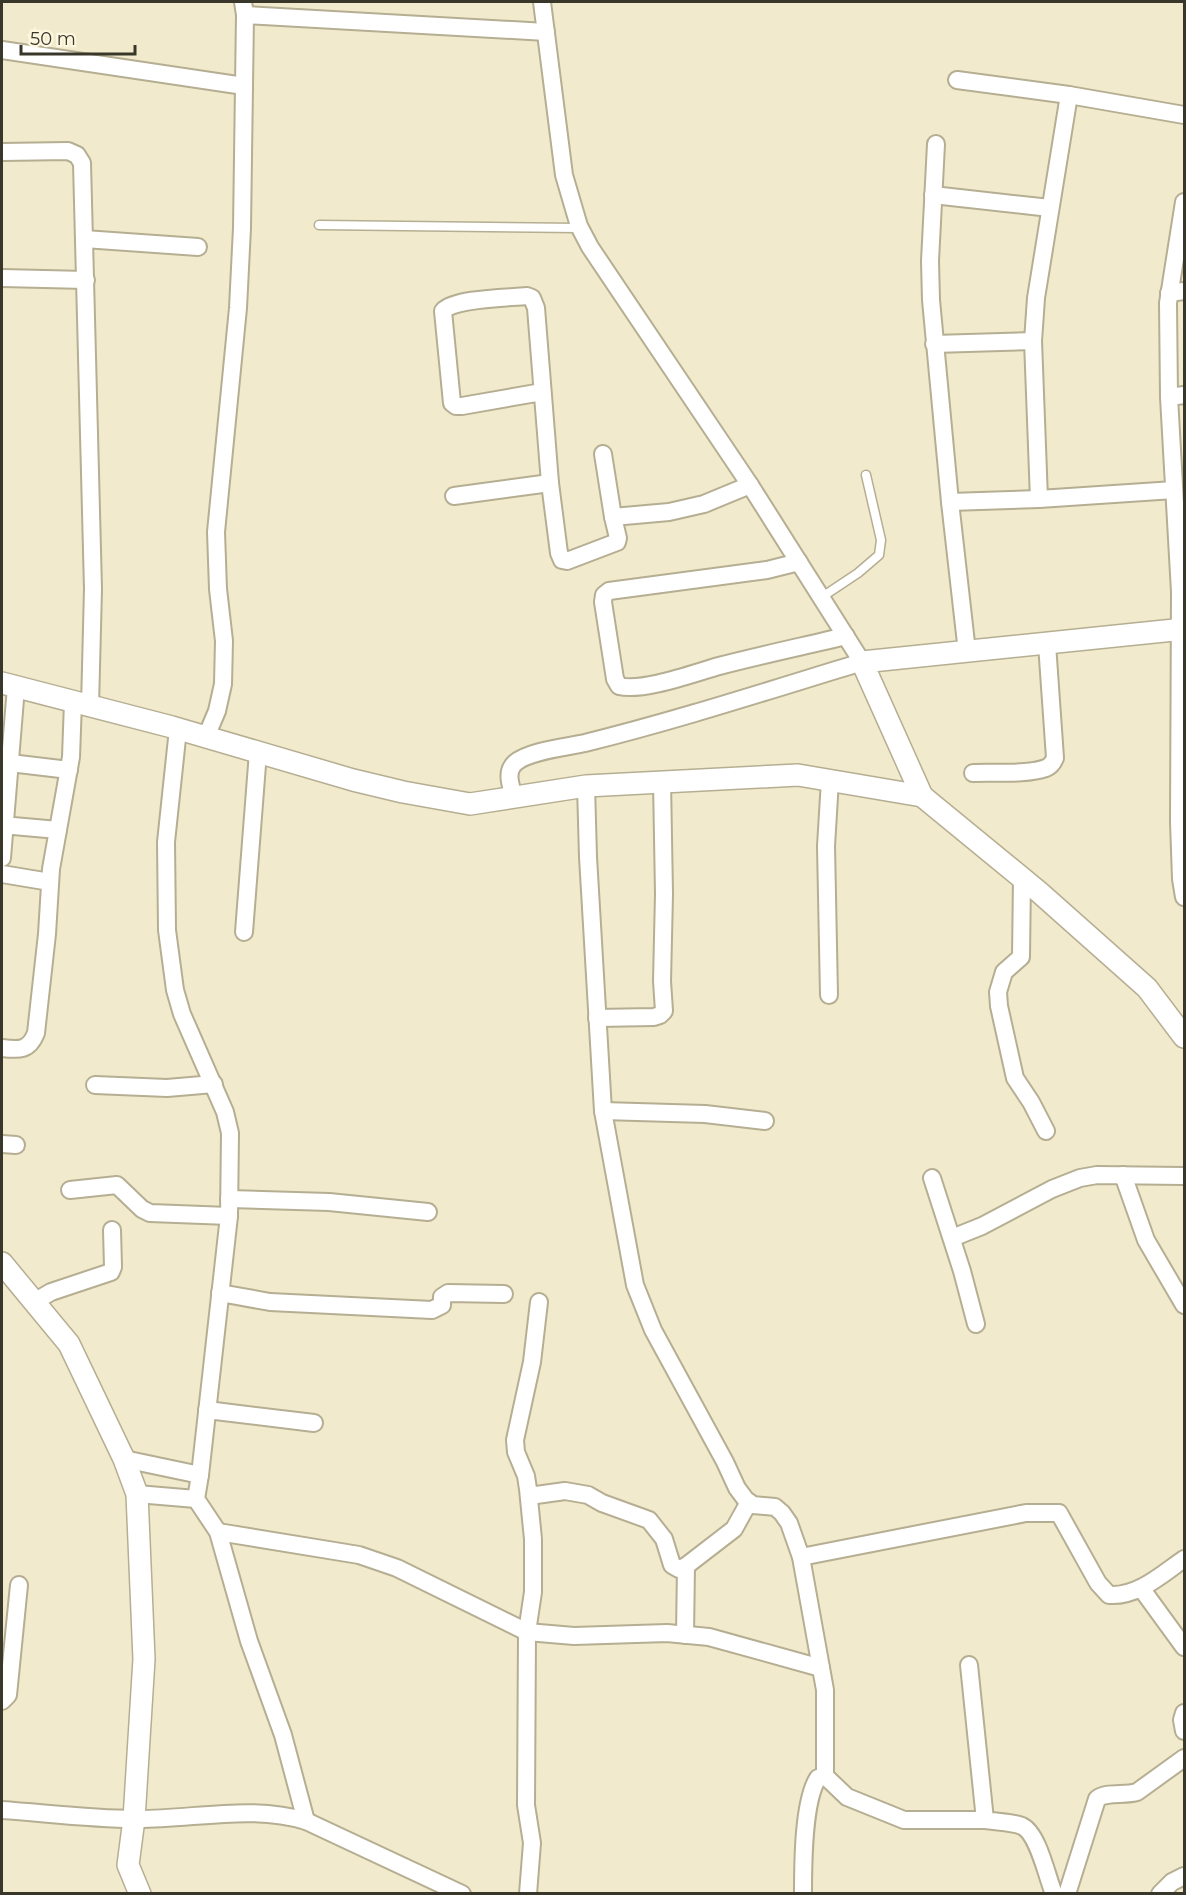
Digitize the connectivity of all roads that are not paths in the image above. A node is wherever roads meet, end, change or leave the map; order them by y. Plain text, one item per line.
1 (542, 2) edge
2 (244, 8) edge
3 (546, 32) junction
4 (2, 50) edge
5 (957, 80) dead end
6 (244, 86) junction
7 (1069, 95) junction
8 (1185, 115) edge
9 (936, 144) dead end
10 (2, 152) edge
11 (933, 195) junction
12 (1185, 202) edge
13 (1050, 208) junction
14 (319, 225) dead end
15 (580, 228) junction
16 (84, 239) junction
17 (198, 247) dead end
18 (2, 278) edge
19 (86, 280) junction
20 (1177, 292) edge
21 (1033, 341) junction
22 (934, 344) junction
23 (542, 392) junction
24 (1177, 396) edge
25 (603, 454) dead end
26 (866, 475) dead end
27 (550, 483) junction
28 (750, 485) junction
29 (1174, 490) junction
30 (454, 496) dead end
31 (1039, 499) junction
32 (950, 502) junction
33 (614, 517) junction
34 (799, 562) junction
35 (822, 597) junction
36 (1182, 630) edge
37 (846, 636) junction
38 (1047, 644) junction
39 (967, 652) junction
40 (862, 662) junction
41 (9, 685) edge
42 (82, 704) junction
43 (212, 723) junction
44 (178, 729) junction
45 (258, 752) junction
46 (10, 763) junction
47 (69, 770) junction
48 (973, 773) dead end
49 (830, 780) junction
50 (662, 781) junction
51 (511, 785) junction
52 (586, 786) junction
53 (922, 796) junction
54 (3, 825) edge
55 (58, 830) junction
56 (2, 858) edge
57 (2, 874) edge
58 (1022, 878) junction
59 (50, 882) junction
60 (1185, 897) edge
61 (244, 932) dead end
62 (829, 995) dead end
63 (597, 1018) junction
64 (1185, 1037) edge
65 (2, 1048) edge
66 (214, 1084) junction
67 (95, 1085) dead end
68 (603, 1111) junction
69 (765, 1121) dead end
70 (1046, 1131) dead end
71 (1123, 1175) junction
72 (1185, 1176) edge
73 (932, 1178) dead end
74 (70, 1190) dead end
75 (229, 1207) junction
76 (428, 1212) dead end
77 (112, 1230) dead end
78 (952, 1238) junction
79 (2, 1263) edge
80 (220, 1293) junction
81 (504, 1294) dead end
82 (33, 1302) junction
83 (539, 1302) dead end
84 (1185, 1305) edge
85 (976, 1324) dead end
86 (207, 1410) junction
87 (314, 1423) dead end
88 (124, 1459) junction
89 (200, 1474) junction
90 (136, 1494) junction
91 (529, 1496) junction
92 (196, 1499) junction
93 (749, 1502) junction
94 (218, 1532) junction
95 (801, 1557) junction
96 (1185, 1559) edge
97 (686, 1566) junction
98 (19, 1585) dead end
99 (1141, 1588) junction
100 (527, 1632) junction
101 (685, 1635) junction
102 (1185, 1647) edge
103 (969, 1665) dead end
104 (821, 1668) junction
105 (2, 1701) edge
106 (1185, 1713) edge
107 (1185, 1731) edge
108 (1185, 1758) edge
109 (825, 1776) junction
110 (2, 1810) edge
111 (134, 1819) junction
112 (985, 1820) junction
113 (306, 1821) junction
114 (128, 1865) junction
115 (1185, 1875) edge
116 (126, 1893) edge
117 (140, 1893) edge
118 (462, 1893) edge
119 (528, 1893) edge
120 (802, 1893) edge
121 (1053, 1893) edge
122 (1067, 1893) edge
123 (1160, 1893) edge

1 - 3 street
2 - 3 street
2 - 6 street
3 - 15 street
4 - 6 street
5 - 7 street
6 - 43 street
7 - 8 street
7 - 13 street
9 - 11 street
10 - 16 street
11 - 13 street
11 - 22 street
12 - 20 street
13 - 21 street
14 - 15 lane
15 - 28 street
16 - 17 street
16 - 19 street
18 - 19 street
19 - 42 street
20 - 24 street
21 - 22 street
21 - 31 street
22 - 32 street
23 - 23 street
23 - 27 street
24 - 29 street
25 - 33 street
26 - 35 lane
27 - 30 street
27 - 33 street
28 - 33 street
28 - 34 street
29 - 31 street
29 - 36 street
31 - 32 street
32 - 39 street
34 - 35 street
34 - 37 street
35 - 37 street
36 - 38 street
36 - 60 street
37 - 40 street
38 - 39 street
38 - 48 street
39 - 40 street
40 - 51 street
40 - 53 street
41 - 42 street
41 - 46 street
42 - 44 street
42 - 47 street
43 - 44 street
43 - 45 street
44 - 66 street
45 - 51 street
45 - 61 street
46 - 47 street
46 - 54 street
47 - 55 street
49 - 50 street
49 - 53 street
49 - 62 street
50 - 52 street
50 - 63 street
51 - 52 street
52 - 63 street
53 - 58 street
54 - 55 street
54 - 56 street
55 - 59 street
57 - 59 street
58 - 64 street
58 - 70 street
59 - 65 street
63 - 68 street
66 - 67 street
66 - 75 street
68 - 69 street
68 - 93 street
71 - 72 street
71 - 78 street
71 - 84 street
73 - 78 street
74 - 75 street
75 - 76 street
75 - 80 street
77 - 82 street
78 - 85 street
79 - 82 street
80 - 81 street
80 - 86 street
82 - 88 street
83 - 91 street
86 - 87 street
86 - 89 street
88 - 89 street
88 - 90 street
89 - 92 street
90 - 92 street
90 - 111 street
91 - 97 street
91 - 100 street
92 - 94 street
93 - 95 street
93 - 97 street
94 - 100 street
94 - 113 street
95 - 99 street
95 - 104 street
96 - 99 street
97 - 101 street
98 - 105 street
99 - 102 street
100 - 101 street
100 - 119 street
101 - 104 street
103 - 112 street
104 - 109 street
106 - 107 street
108 - 122 street
109 - 112 street
109 - 120 street
110 - 111 street
111 - 113 street
111 - 114 street
112 - 121 street
113 - 118 street
114 - 116 street
114 - 117 street
115 - 123 street

